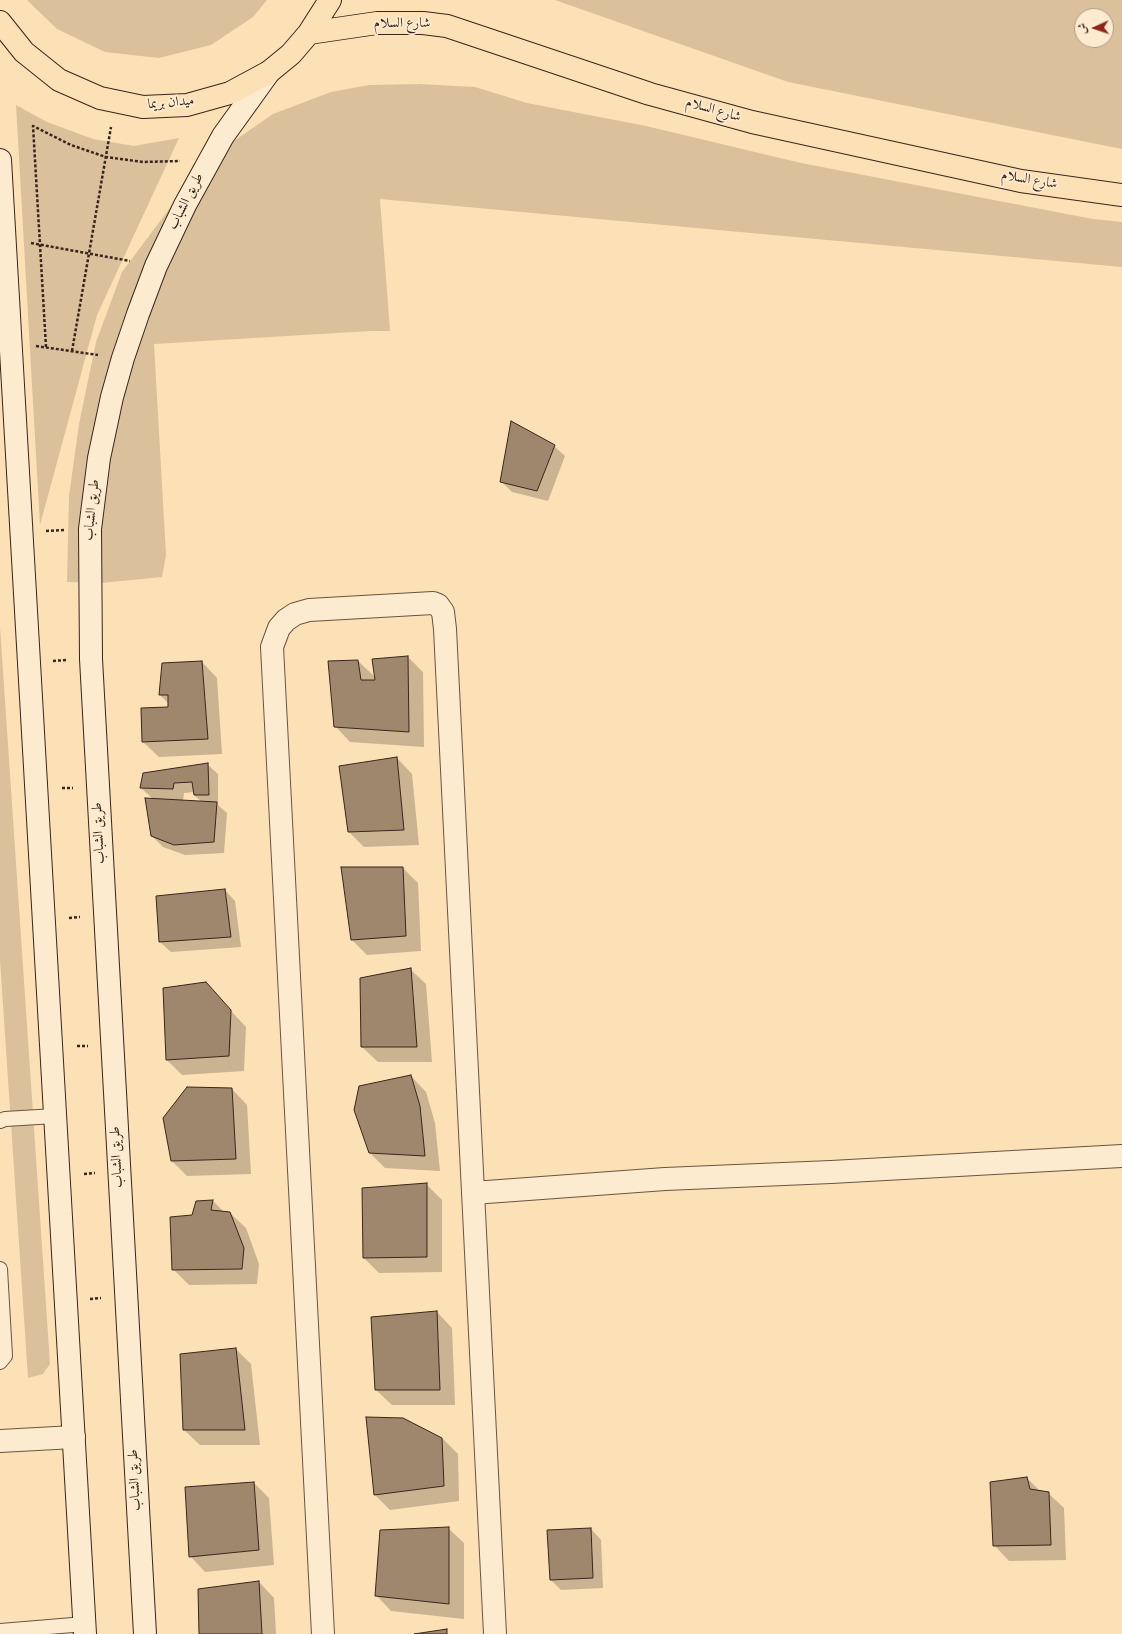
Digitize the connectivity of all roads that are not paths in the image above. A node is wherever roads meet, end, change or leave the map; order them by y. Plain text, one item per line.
1 (330, 0) edge
2 (0, 22) edge
3 (309, 33) junction
4 (269, 72) junction
5 (0, 160) edge
6 (1122, 195) edge
7 (55, 1116) junction
8 (0, 1121) edge
9 (1122, 1156) edge
10 (473, 1193) junction
11 (0, 1268) edge
12 (0, 1362) edge
13 (74, 1436) junction
14 (0, 1441) edge
15 (85, 1629) edge
16 (0, 1631) edge
17 (145, 1634) edge
18 (322, 1634) edge
19 (495, 1634) edge

1 - 3 highway, ميدان بريما
2 - 4 highway, ميدان بريما
3 - 4 highway, ميدان بريما
3 - 6 highway, شارع السلام
4 - 17 main road, طريق الشباب
5 - 7 main road
7 - 8 lane
7 - 13 main road
9 - 10 main road
10 - 18 main road
10 - 19 main road
11 - 12 lane
13 - 14 main road
13 - 15 main road
15 - 16 lane

